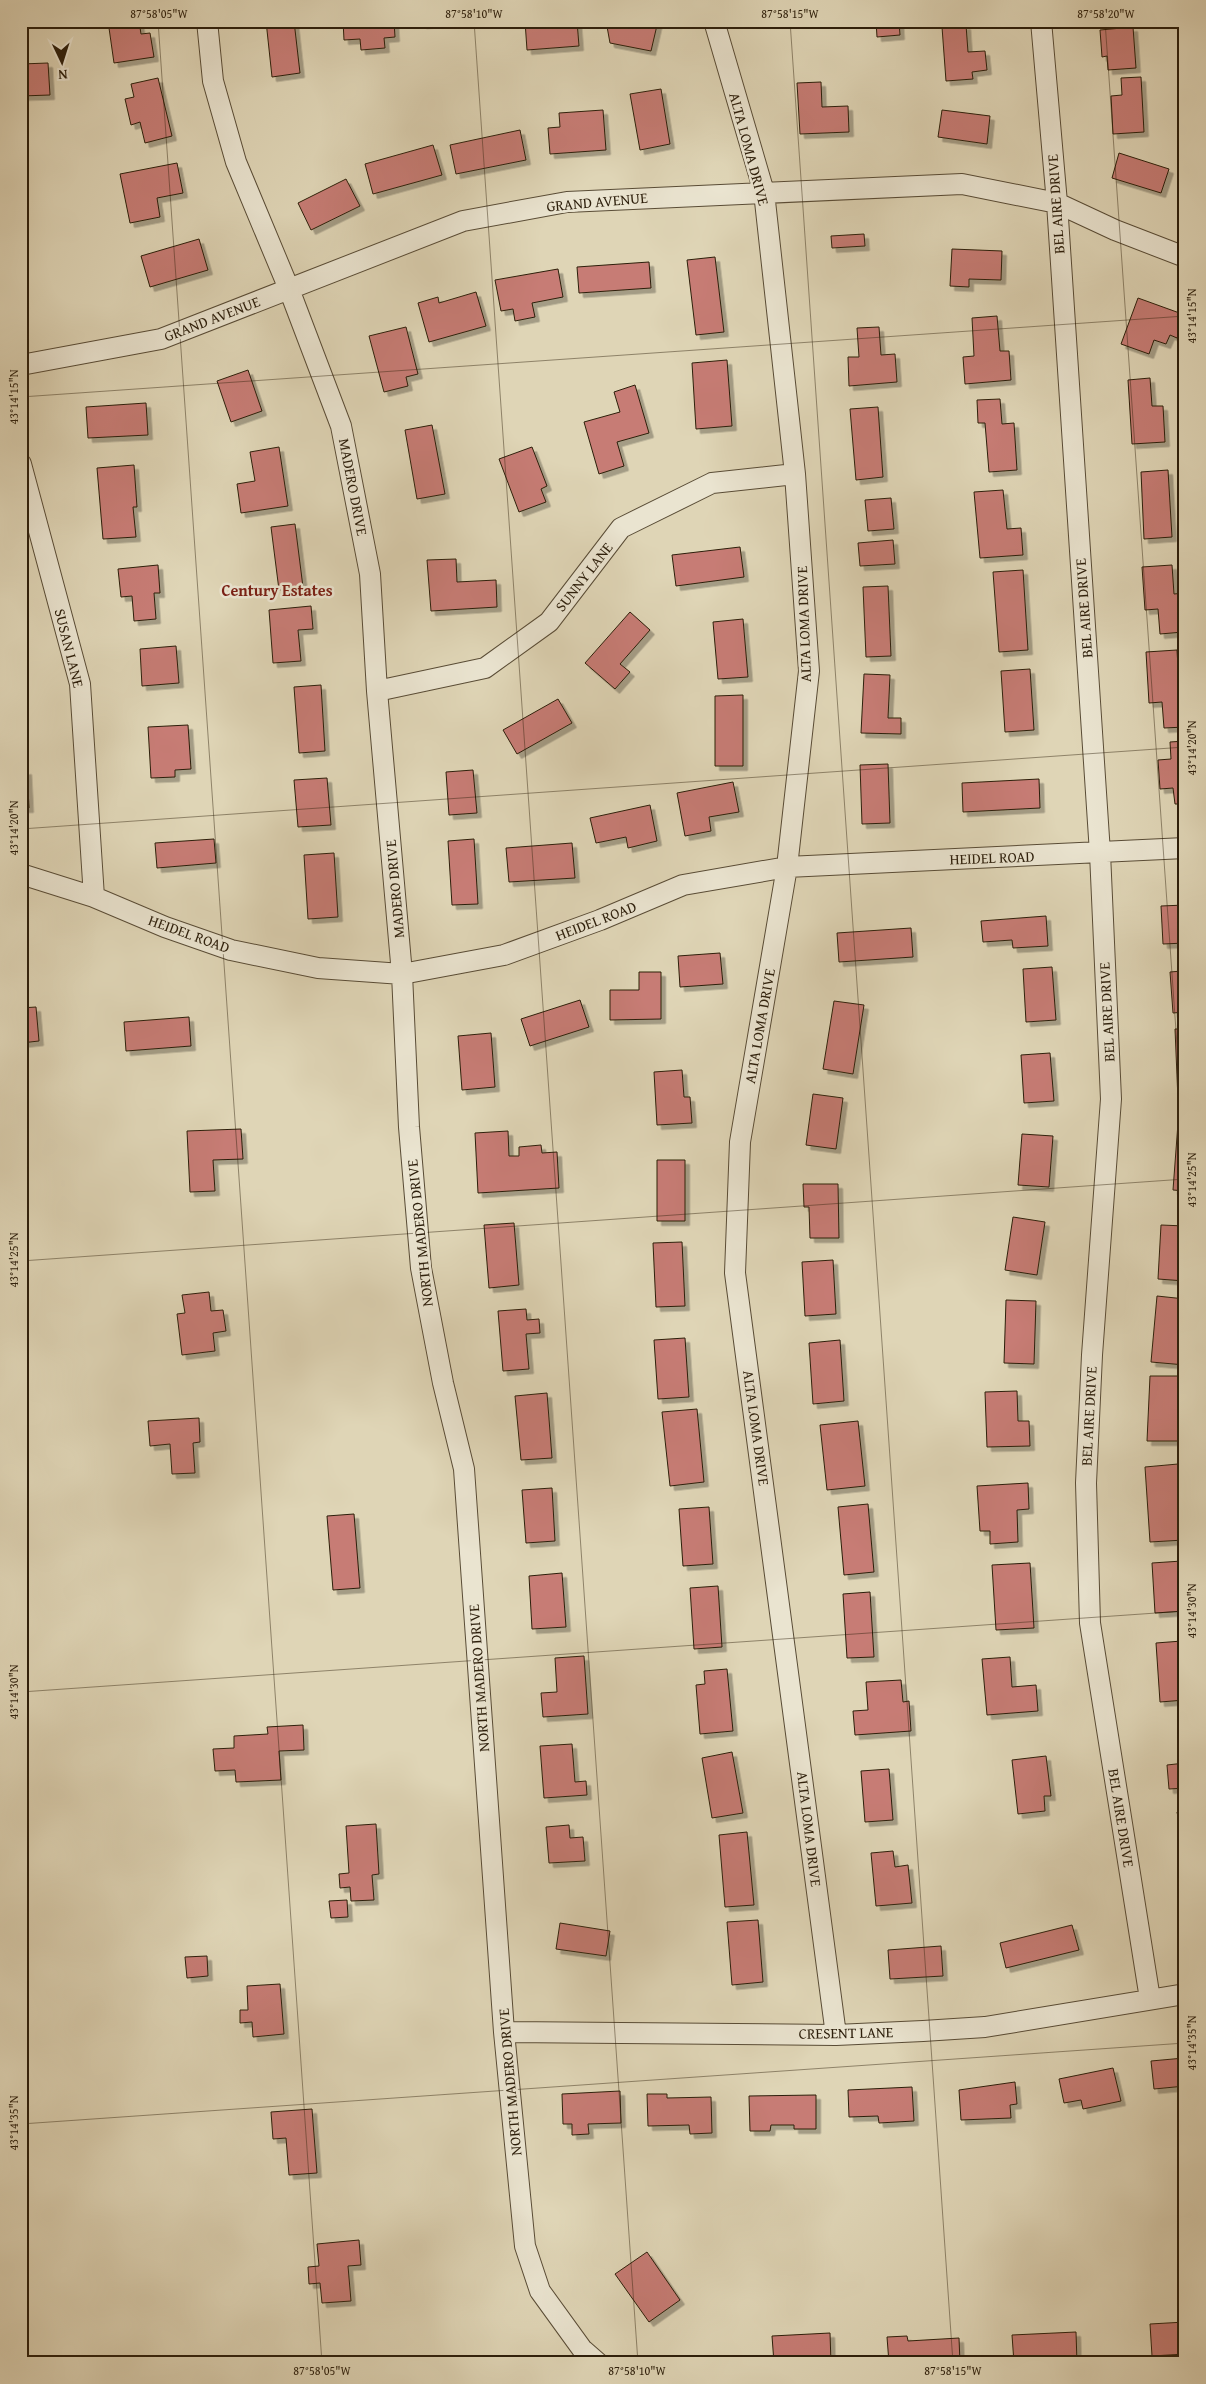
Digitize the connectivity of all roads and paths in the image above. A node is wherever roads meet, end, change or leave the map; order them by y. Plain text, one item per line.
1 (207, 21) edge
2 (714, 21) edge
3 (1041, 21) edge
4 (764, 192) junction
5 (1057, 202) junction
6 (1185, 257) edge
7 (288, 289) junction
8 (21, 365) edge
9 (21, 464) edge
10 (795, 474) junction
11 (377, 691) junction
12 (1185, 848) edge
13 (1100, 854) junction
14 (787, 867) junction
15 (21, 874) edge
16 (94, 897) junction
17 (402, 974) junction
18 (1185, 1994) edge
19 (1150, 1999) junction
20 (504, 2032) junction
21 (836, 2035) junction
22 (598, 2363) edge

1 - 7 street, MADERO DRIVE
2 - 4 street, ALTA LOMA DRIVE
3 - 5 street, BEL AIRE DRIVE
4 - 5 street, GRAND AVENUE
4 - 7 street, GRAND AVENUE
4 - 10 street, ALTA LOMA DRIVE
5 - 6 street, GRAND AVENUE
5 - 13 street, BEL AIRE DRIVE
7 - 8 street, GRAND AVENUE
7 - 11 street, MADERO DRIVE
9 - 16 street, SUSAN LANE
10 - 11 street, SUNNY LANE
10 - 14 street, ALTA LOMA DRIVE
11 - 17 street, MADERO DRIVE
12 - 13 street, HEIDEL ROAD
13 - 14 street, HEIDEL ROAD
13 - 19 street, BEL AIRE DRIVE
14 - 17 street, HEIDEL ROAD
14 - 21 street, ALTA LOMA DRIVE
15 - 16 street, HEIDEL ROAD
16 - 17 street, HEIDEL ROAD
17 - 20 street, NORTH MADERO DRIVE
18 - 19 street, CRESENT LANE
19 - 21 street, CRESENT LANE
20 - 21 street, CRESENT LANE
20 - 22 street, NORTH MADERO DRIVE

